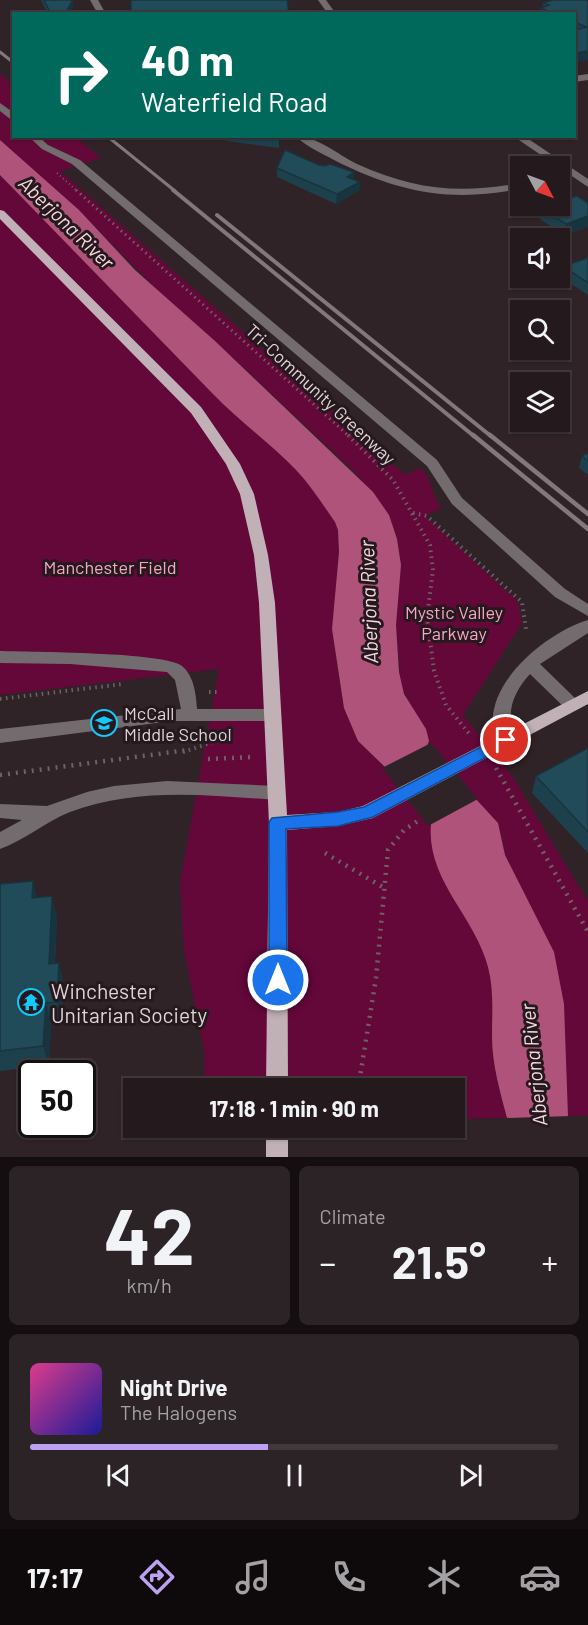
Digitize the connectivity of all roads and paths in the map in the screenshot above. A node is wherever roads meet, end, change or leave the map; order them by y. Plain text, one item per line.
1 (0, 106) edge
2 (12, 117) edge
3 (35, 138) edge
4 (303, 138) edge
5 (520, 138) edge
6 (75, 162) junction
7 (572, 173) joint
8 (588, 184) edge
9 (510, 187) edge
10 (0, 213) edge
11 (413, 513) junction
12 (588, 611) edge
13 (588, 626) edge
14 (526, 629) dead end
15 (0, 657) edge
16 (529, 663) junction
17 (126, 684) dead end
18 (588, 698) edge
19 (0, 699) edge
20 (572, 705) junction
21 (190, 714) junction
22 (273, 715) junction
23 (462, 725) dead end
24 (0, 736) edge
25 (506, 740) junction
26 (213, 742) dead end
27 (252, 758) dead end
28 (208, 759) dead end
29 (0, 775) edge
30 (502, 776) dead end
31 (276, 793) junction
32 (0, 811) edge
33 (49, 814) junction
34 (421, 819) dead end
35 (278, 822) junction
36 (0, 841) edge
37 (325, 853) dead end
38 (386, 889) junction
39 (588, 932) edge
40 (277, 1078) edge
41 (360, 1078) edge
42 (277, 1138) edge
43 (277, 1157) edge

1 - 2 street
3 - 6 street
4 - 9 street
5 - 7 street
6 - 11 path, Tri-Community Greenway
6 - 12 street
7 - 8 street
10 - 22 main road
11 - 14 path
11 - 23 path, Tri-Community Greenway
13 - 16 street
15 - 21 street
16 - 20 street
16 - 25 street
17 - 19 path
18 - 20 main road
20 - 25 main road
21 - 22 street
21 - 24 street
22 - 31 main road
25 - 35 main road
26 - 29 path
27 - 28 path
30 - 39 path
31 - 33 street
31 - 35 main road
32 - 33 street
33 - 36 street
34 - 38 path
35 - 40 main road
37 - 38 path
38 - 41 path
42 - 43 main road

